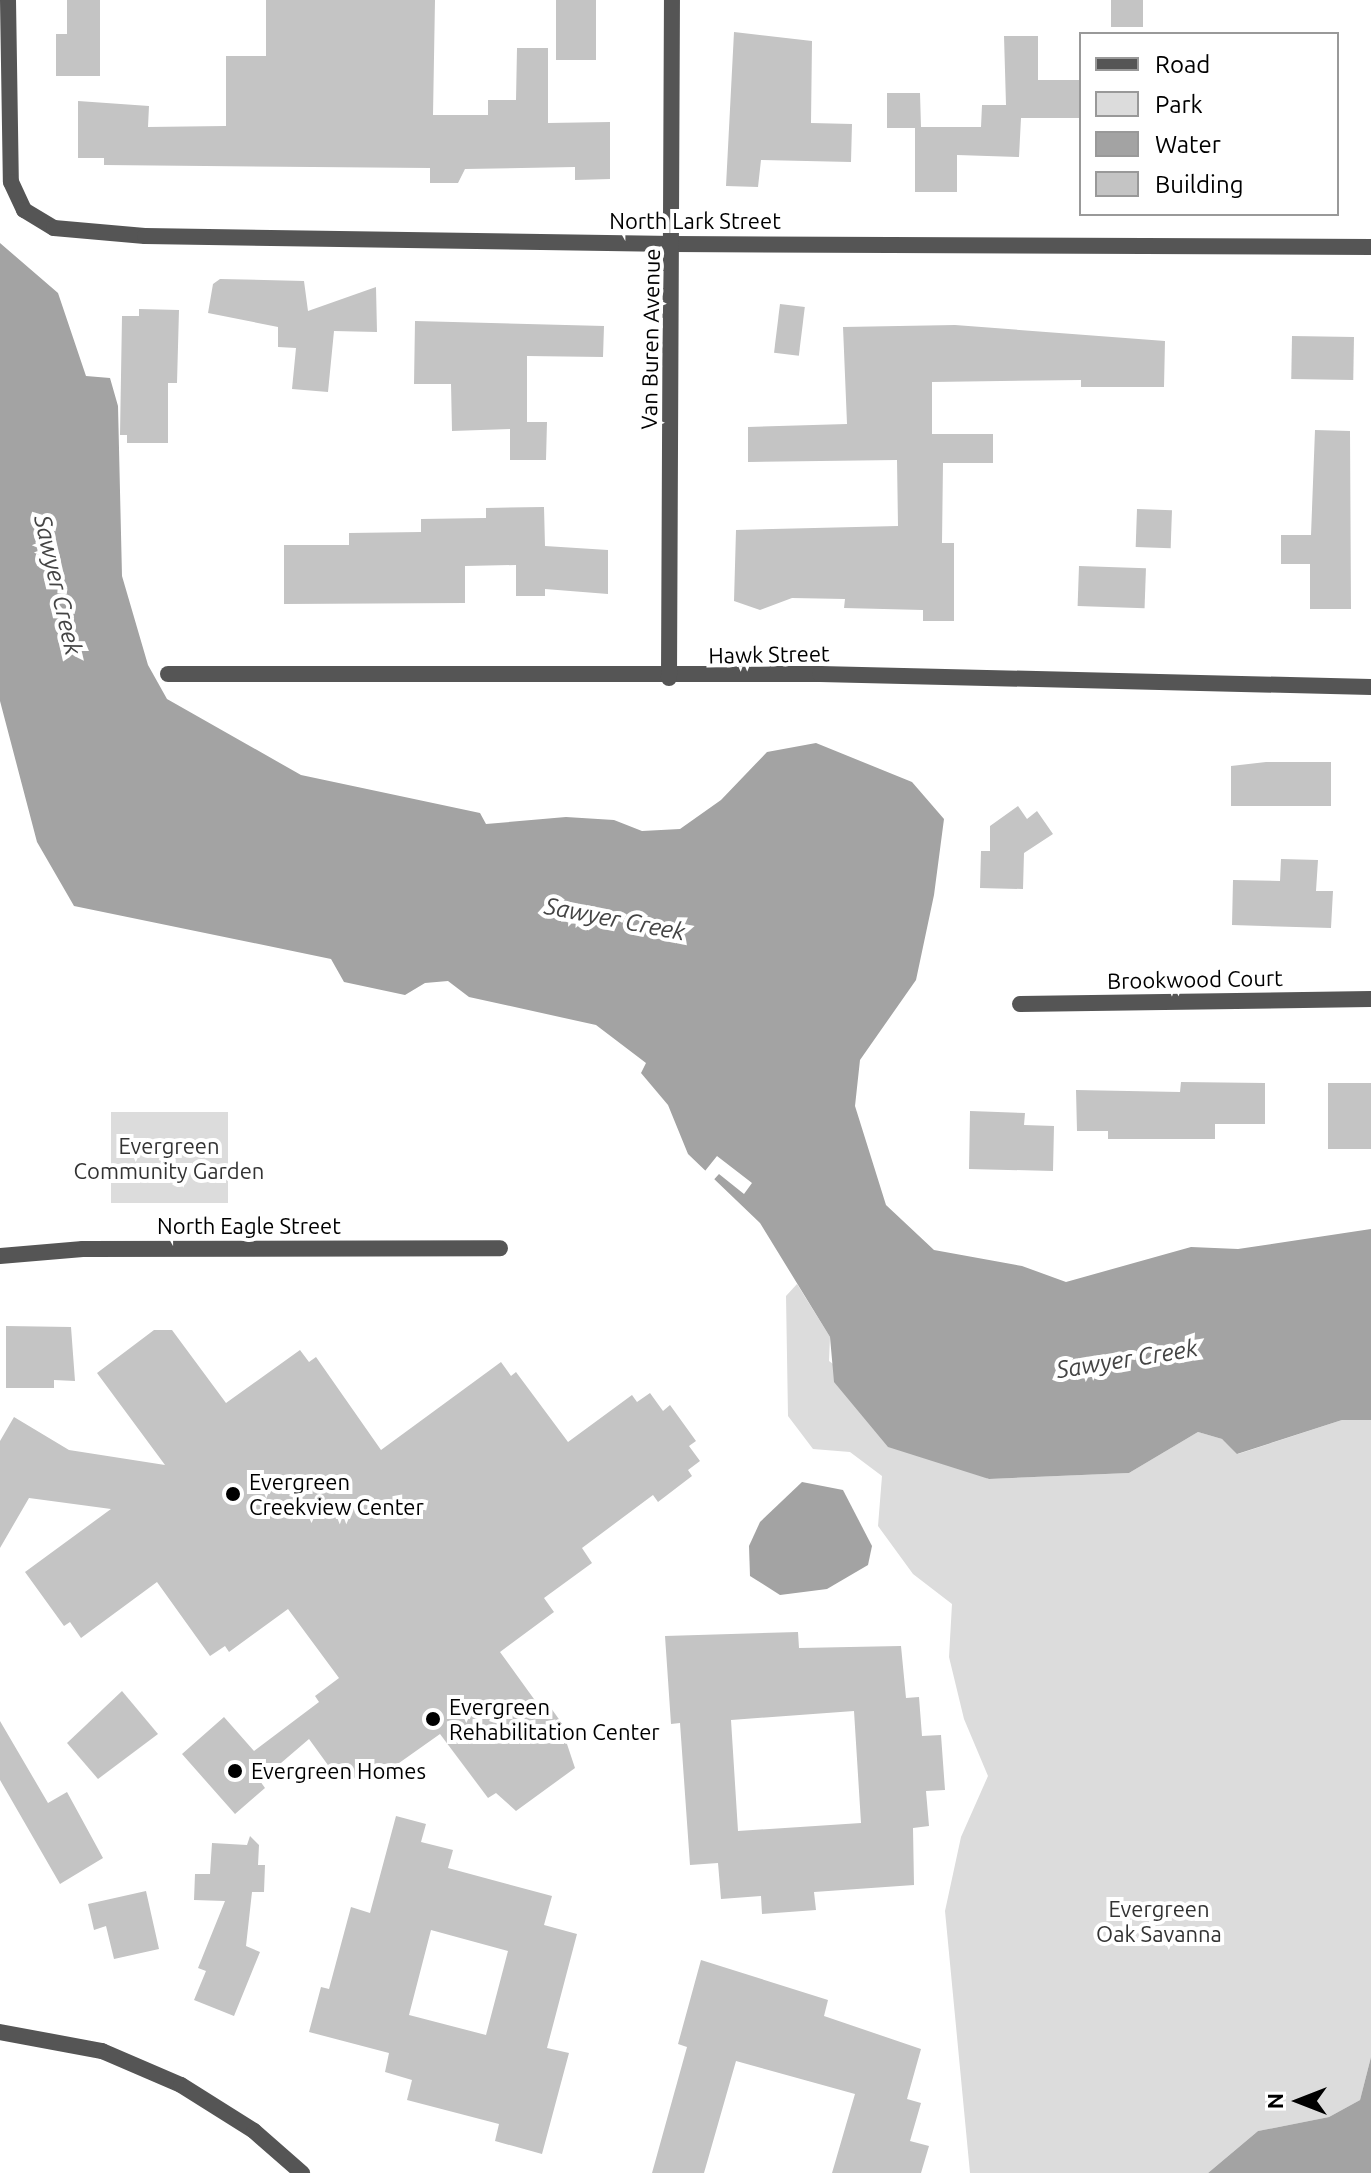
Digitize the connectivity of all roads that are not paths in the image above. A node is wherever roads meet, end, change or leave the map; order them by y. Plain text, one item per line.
1 (8, 0) edge
2 (672, 0) edge
3 (673, 244) junction
4 (1371, 247) edge
5 (168, 674) dead end
6 (669, 678) junction
7 (1371, 687) edge
8 (1371, 999) edge
9 (1020, 1004) dead end
10 (500, 1248) dead end
11 (0, 1256) edge
12 (0, 2032) edge
13 (302, 2173) edge

1 - 3 street, North Lark Street
2 - 3 street, Van Buren Avenue
3 - 4 street, North Lark Street
3 - 6 street, Van Buren Avenue
5 - 6 street, Hawk Street
6 - 7 street, Hawk Street
8 - 9 street, Brookwood Court
10 - 11 street, North Eagle Street
12 - 13 street

